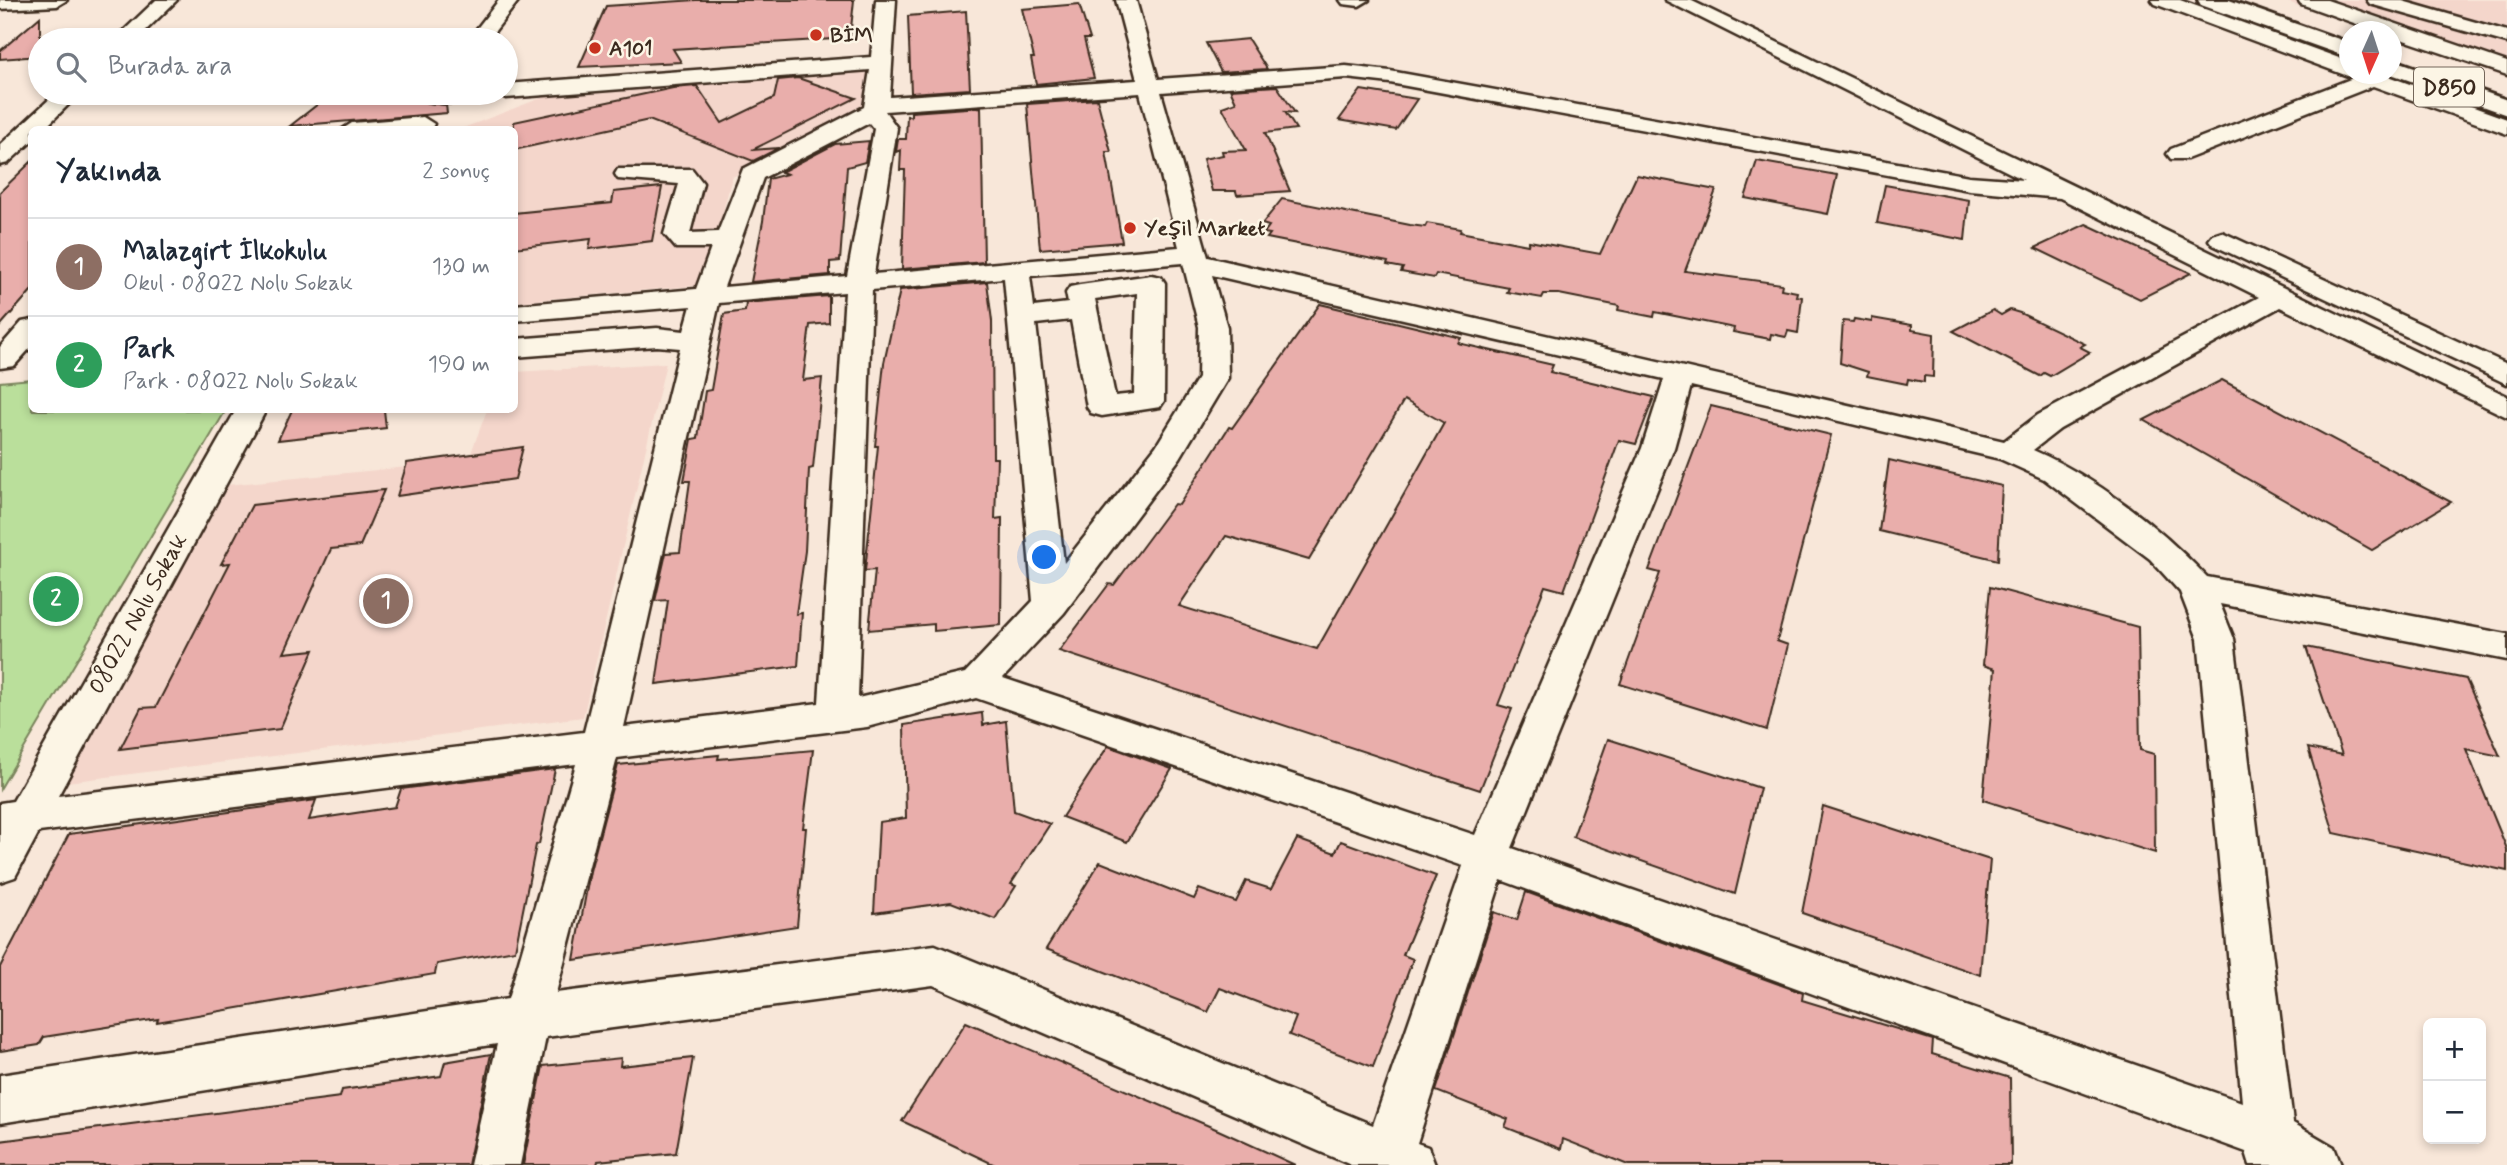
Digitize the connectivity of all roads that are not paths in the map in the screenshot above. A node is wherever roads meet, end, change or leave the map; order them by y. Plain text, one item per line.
1 (57, 0) edge
2 (167, 0) edge
3 (509, 0) edge
4 (886, 0) edge
5 (1126, 0) edge
6 (1350, 0) edge
7 (1359, 0) edge
8 (1675, 0) edge
9 (1715, 0) edge
10 (2162, 0) edge
11 (2208, 0) edge
12 (2249, 0) edge
13 (2308, 0) edge
14 (2377, 0) edge
15 (0, 3) edge
16 (2342, 5) edge
17 (137, 28) edge
18 (487, 28) edge
19 (2339, 31) edge
20 (2507, 37) edge
21 (2339, 47) edge
22 (2402, 52) edge
23 (880, 56) junction
24 (2339, 65) edge
25 (600, 69) dead end
26 (2506, 73) edge
27 (2402, 80) edge
28 (2349, 84) edge
29 (2402, 84) edge
30 (1150, 85) junction
31 (518, 90) edge
32 (56, 105) edge
33 (431, 105) edge
34 (2507, 108) edge
35 (875, 109) junction
36 (33, 126) edge
37 (422, 126) edge
38 (2507, 127) edge
39 (28, 131) edge
40 (28, 153) edge
41 (2179, 154) dead end
42 (1, 156) edge
43 (627, 174) dead end
44 (2118, 191) dead end
45 (2071, 192) junction
46 (2205, 232) dead end
47 (726, 239) junction
48 (1195, 258) junction
49 (1016, 269) junction
50 (859, 283) junction
51 (707, 295) junction
52 (2281, 296) junction
53 (1084, 310) dead end
54 (518, 313) edge
55 (1021, 317) junction
56 (28, 334) edge
57 (696, 341) junction
58 (518, 348) edge
59 (12, 360) edge
60 (1680, 374) junction
61 (2507, 375) edge
62 (2507, 408) edge
63 (249, 413) edge
64 (2010, 452) junction
65 (2196, 587) junction
66 (1051, 604) junction
67 (2507, 647) edge
68 (977, 684) junction
69 (838, 714) junction
70 (601, 744) junction
71 (12, 819) edge
72 (1487, 857) junction
73 (0, 864) edge
74 (526, 1018) junction
75 (0, 1099) edge
76 (2271, 1151) edge
77 (1380, 1157) edge
78 (495, 1165) edge
79 (2316, 1165) edge

1 - 15 street
2 - 17 street
3 - 18 street
4 - 23 street
5 - 30 street
6 - 7 street
8 - 45 street
9 - 44 street
10 - 24 street
11 - 21 highway
12 - 19 highway
13 - 16 street
14 - 20 street
16 - 26 street
22 - 26 highway, D850
23 - 25 street
23 - 31 street
23 - 35 street
27 - 34 highway, D850
28 - 41 street
29 - 38 street
30 - 35 street
30 - 45 street
30 - 48 street
32 - 36 street
33 - 37 street
35 - 47 street
35 - 50 street
39 - 42 street
40 - 42 street
43 - 47 street
45 - 52 street
46 - 61 street
47 - 51 street
48 - 49 street
48 - 60 street
48 - 66 street
49 - 50 street
49 - 55 street
50 - 51 street
50 - 69 street
51 - 54 street
51 - 57 street
52 - 62 street
52 - 64 street
53 - 55 street
55 - 66 street
56 - 59 street
57 - 58 street
57 - 70 street
60 - 64 street
60 - 72 street
63 - 71 street, 08022 Nolu Sokak
64 - 65 street
65 - 67 street
65 - 76 street
66 - 68 street
68 - 69 street
68 - 72 street
69 - 70 street
70 - 71 street
70 - 74 street
71 - 73 street, 08022 Nolu Sokak
72 - 76 street
72 - 77 street
74 - 75 street
74 - 77 street
74 - 78 street
76 - 79 street

